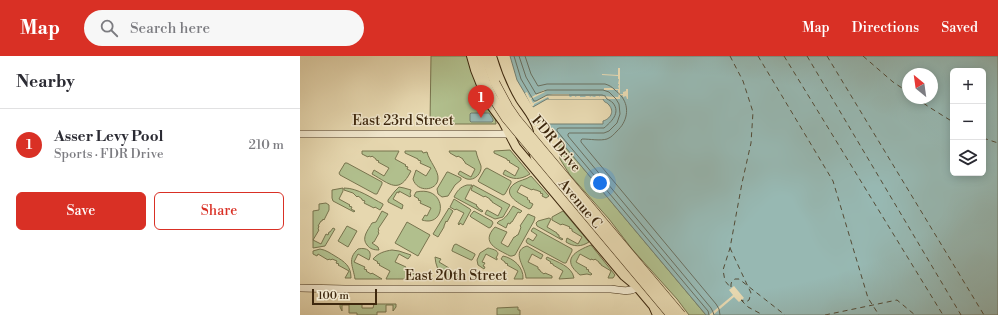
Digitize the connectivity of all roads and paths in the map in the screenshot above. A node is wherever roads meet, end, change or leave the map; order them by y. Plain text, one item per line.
1 (471, 56) edge
2 (477, 56) edge
3 (485, 56) edge
4 (492, 56) edge
5 (491, 85) junction
6 (528, 130) junction
7 (300, 134) edge
8 (509, 134) junction
9 (637, 286) junction
10 (300, 288) edge
11 (653, 306) junction
12 (657, 315) edge
13 (665, 315) edge
14 (671, 315) edge
15 (681, 315) edge

1 - 8 main road
2 - 5 highway, FDR Drive
3 - 5 highway, FDR Drive
4 - 6 main road, FDR Drive
5 - 14 highway, FDR Drive, bridge
5 - 15 highway, FDR Drive, bridge
6 - 8 street, East 23rd Street
6 - 9 main road, Avenue C
7 - 8 street, East 23rd Street
8 - 9 main road, Avenue C
9 - 10 street, East 20th Street
9 - 11 main road, Avenue C
11 - 12 main road, Avenue C
11 - 13 main road, Avenue C

